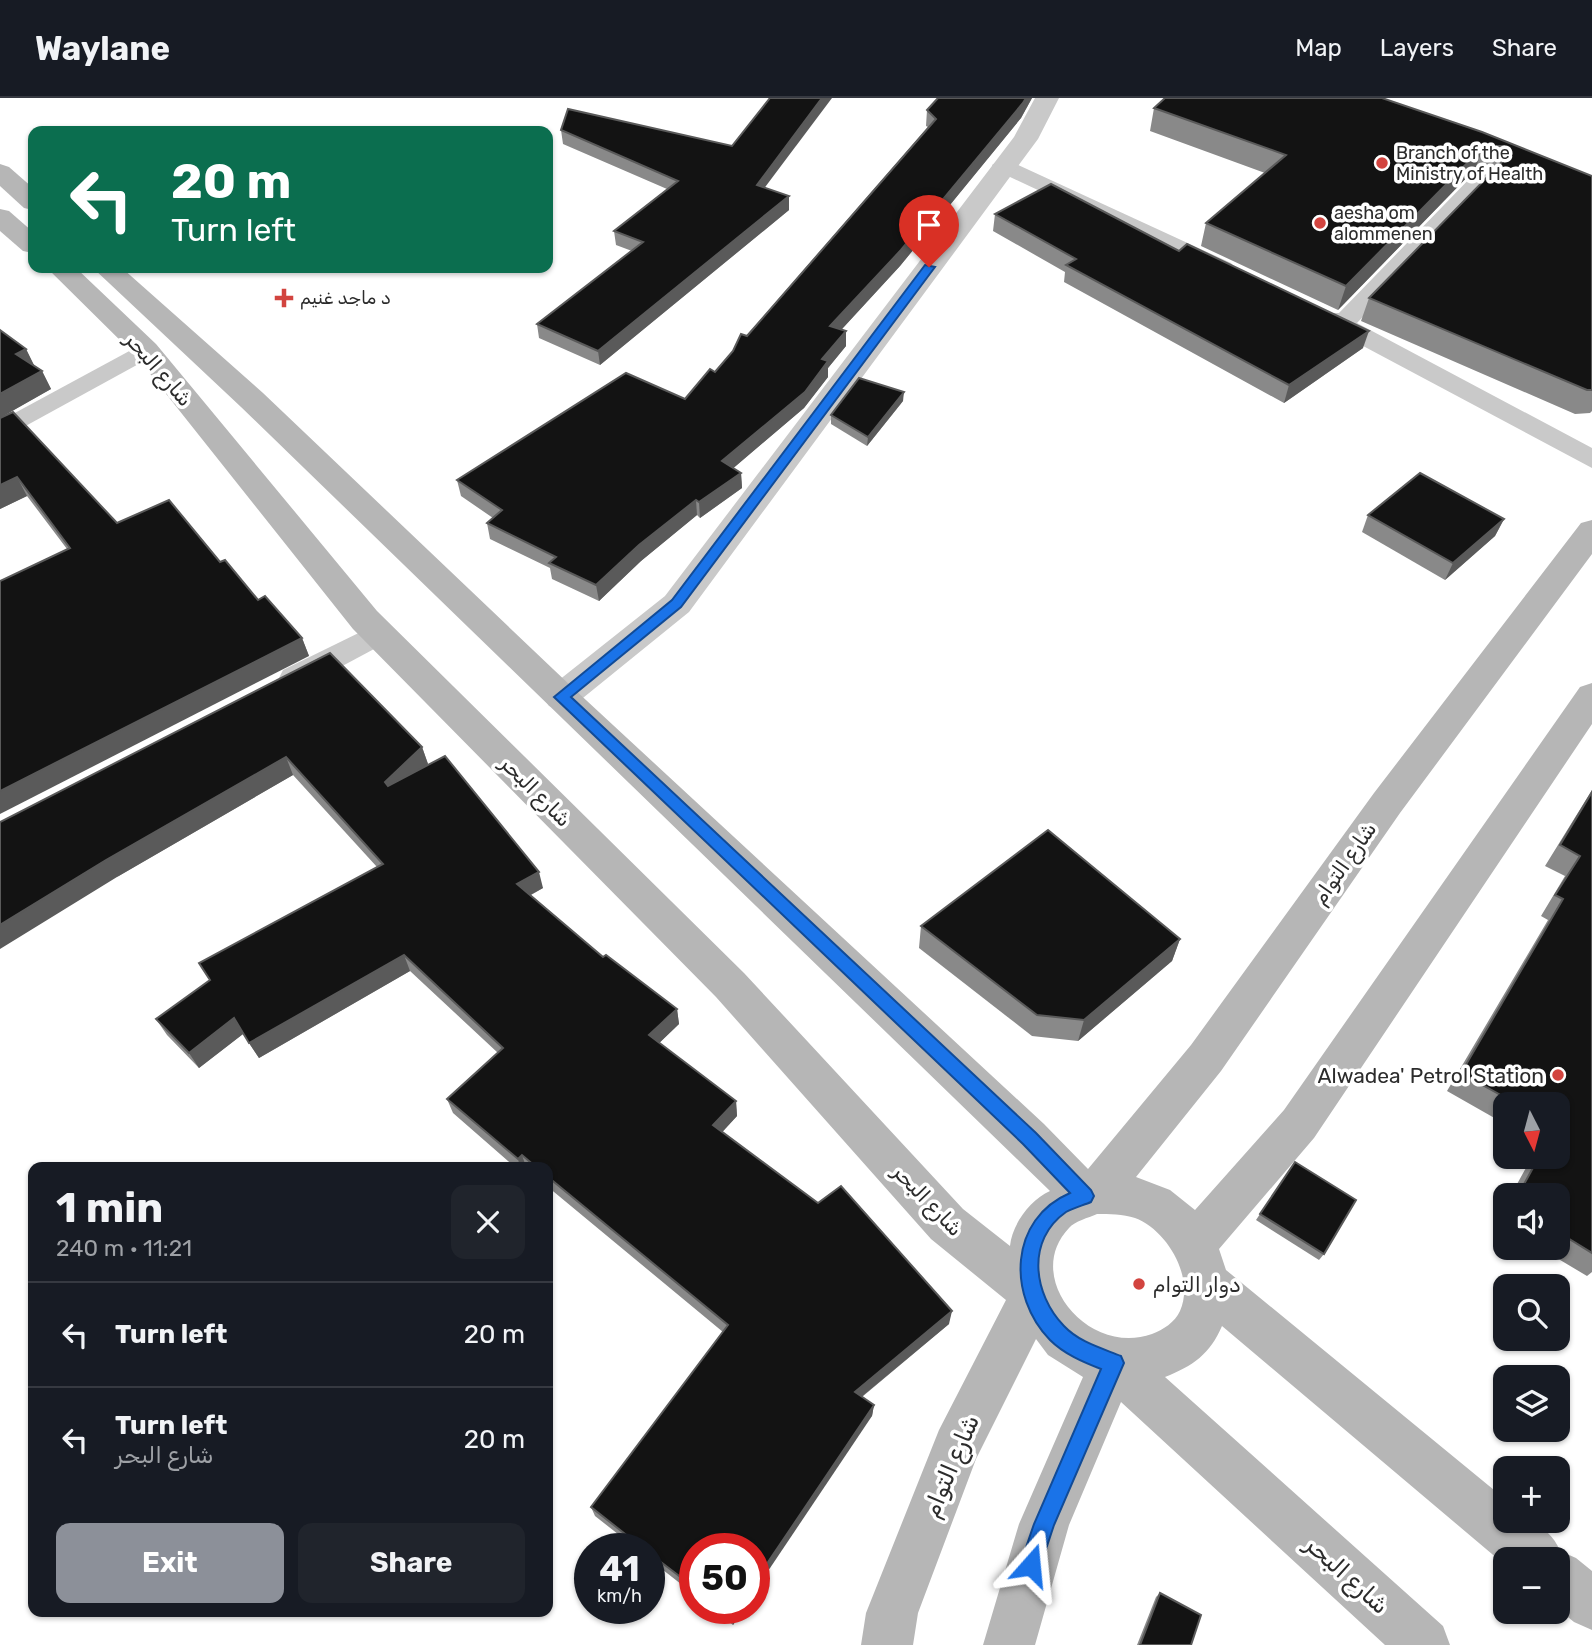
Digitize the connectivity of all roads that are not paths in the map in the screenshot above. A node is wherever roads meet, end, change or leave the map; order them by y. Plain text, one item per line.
1 (1047, 98) edge
2 (1003, 165) junction
3 (0, 172) edge
4 (1485, 176) edge
5 (28, 197) edge
6 (0, 217) edge
7 (28, 241) edge
8 (65, 273) edge
9 (112, 273) edge
10 (1242, 277) edge
11 (1304, 306) edge
12 (1342, 324) junction
13 (146, 350) junction
14 (0, 432) edge
15 (1592, 459) edge
16 (1592, 531) edge
17 (379, 634) junction
18 (269, 691) edge
19 (1592, 695) edge
20 (561, 697) junction
21 (1091, 1194) junction
22 (1201, 1263) junction
23 (1034, 1294) joint
24 (1114, 1363) junction
25 (1524, 1547) edge
26 (1570, 1586) edge
27 (1592, 1604) edge
28 (887, 1645) edge
29 (1009, 1645) edge
30 (1424, 1645) edge

1 - 2 street
2 - 10 lane
2 - 20 street
3 - 5 main road
4 - 12 lane
6 - 7 main road
8 - 13 main road, شارع البحر
9 - 20 main road, شارع البحر
11 - 12 lane
12 - 15 lane
13 - 14 lane
13 - 17 main road, شارع البحر
16 - 21 main road, شارع التوام
17 - 18 lane
17 - 23 main road, شارع البحر
19 - 22 main road
20 - 21 main road, شارع البحر
21 - 22 main road
21 - 24 main road
22 - 24 main road
22 - 25 main road
23 - 28 main road, شارع التوام
24 - 29 main road
24 - 30 main road, شارع البحر
26 - 27 main road

